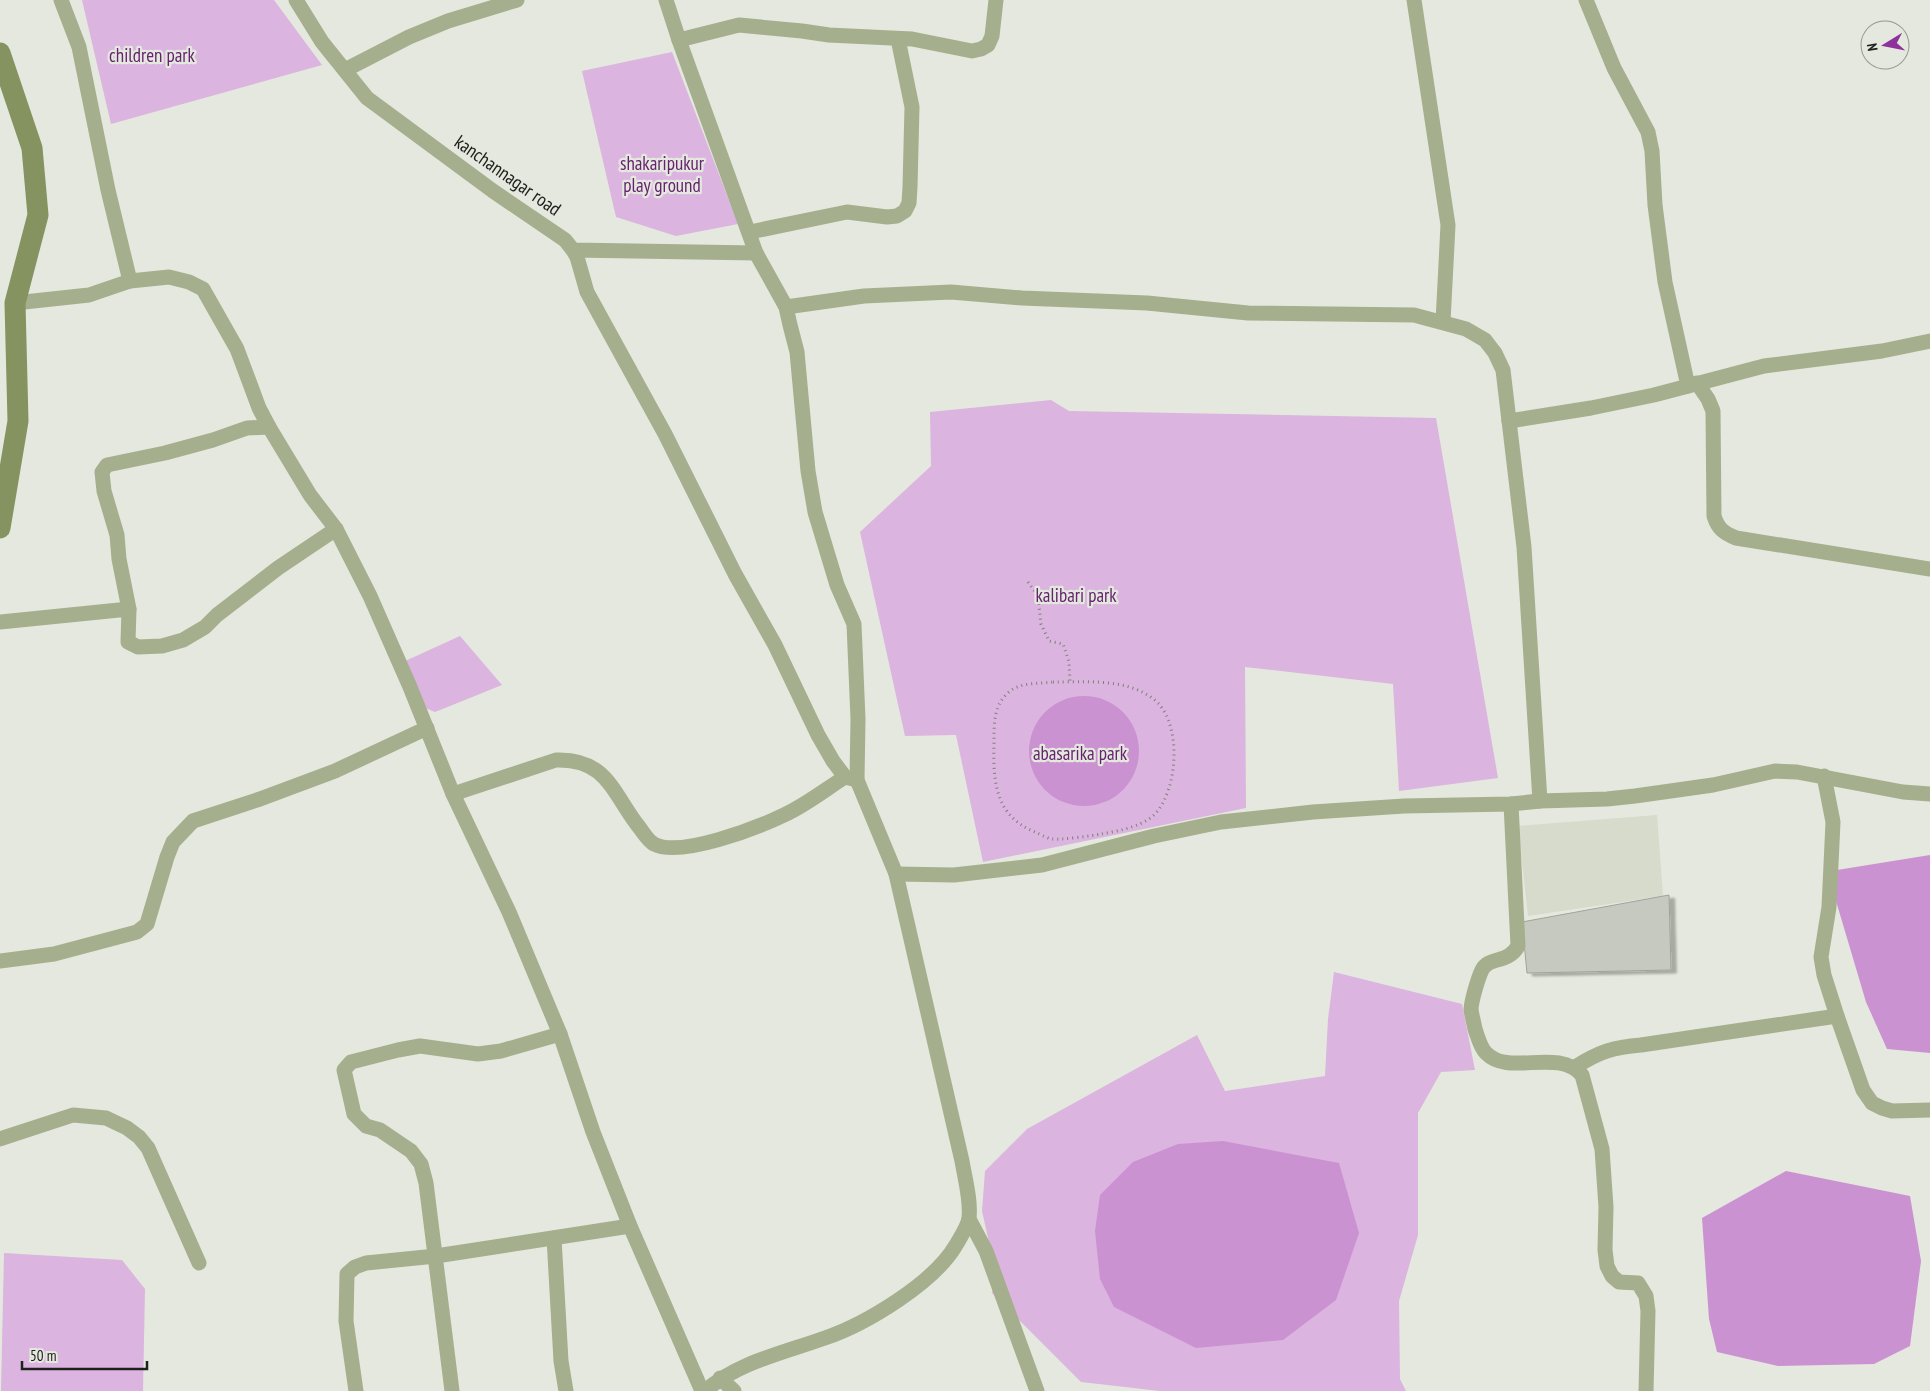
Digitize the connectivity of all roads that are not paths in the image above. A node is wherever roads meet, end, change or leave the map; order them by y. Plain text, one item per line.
1 (61, 0) edge
2 (296, 0) edge
3 (518, 0) edge
4 (666, 0) edge
5 (996, 0) edge
6 (1414, 0) edge
7 (1586, 0) edge
8 (898, 38) junction
9 (679, 40) junction
10 (0, 54) edge
11 (345, 70) junction
12 (750, 232) junction
13 (573, 250) junction
14 (756, 253) junction
15 (130, 281) junction
16 (15, 303) junction
17 (786, 307) junction
18 (1443, 322) junction
19 (1930, 341) edge
20 (1692, 384) junction
21 (1509, 421) junction
22 (269, 427) junction
23 (0, 528) edge
24 (336, 529) junction
25 (1930, 569) edge
26 (129, 609) junction
27 (0, 622) edge
28 (427, 728) junction
29 (1824, 776) junction
30 (851, 778) junction
31 (453, 794) junction
32 (1930, 794) edge
33 (1540, 801) junction
34 (1511, 804) junction
35 (896, 874) junction
36 (0, 961) edge
37 (1836, 1016) junction
38 (560, 1034) junction
39 (1575, 1067) junction
40 (1930, 1110) edge
41 (0, 1139) edge
42 (969, 1219) junction
43 (630, 1226) junction
44 (554, 1238) junction
45 (436, 1256) junction
46 (199, 1263) dead end
47 (720, 1378) junction
48 (1646, 1389) edge
49 (356, 1391) edge
50 (452, 1391) edge
51 (566, 1391) edge
52 (703, 1391) edge
53 (734, 1391) edge
54 (1037, 1391) edge
55 (1661, 1391) edge

1 - 15 street
2 - 11 street, kanchannagar road
3 - 11 street
4 - 9 street
5 - 8 street
6 - 18 street
7 - 20 street
8 - 9 street
8 - 12 street
9 - 12 street
10 - 16 main road
11 - 13 street, kanchannagar road
12 - 14 street
13 - 14 street
13 - 30 street
14 - 17 street
15 - 16 street
15 - 22 street
16 - 23 main road
17 - 18 street
17 - 30 street
18 - 21 street
19 - 20 street
20 - 21 street
20 - 25 street
21 - 33 street
22 - 24 street
22 - 26 street
24 - 26 street
24 - 28 street
26 - 27 street
28 - 31 street
28 - 36 street
29 - 32 street
29 - 33 street
29 - 37 street
30 - 31 street
30 - 35 street
31 - 38 street
33 - 34 street
34 - 35 street
34 - 39 street
35 - 42 street
37 - 39 street
37 - 40 street
38 - 43 street
38 - 45 street
39 - 48 street
41 - 46 street
42 - 47 street
42 - 54 street
43 - 44 street
43 - 52 street
44 - 45 street
44 - 51 street
45 - 49 street
45 - 50 street
47 - 52 street
47 - 53 street
48 - 55 street

